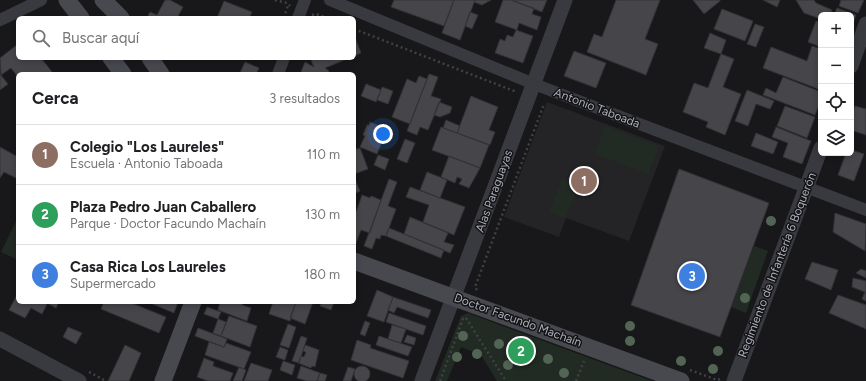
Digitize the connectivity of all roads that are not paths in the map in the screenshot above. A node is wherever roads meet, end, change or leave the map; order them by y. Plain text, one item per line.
1 (41, 0) edge
2 (67, 0) edge
3 (103, 0) edge
4 (304, 0) edge
5 (330, 0) edge
6 (566, 0) edge
7 (117, 10) edge
8 (79, 16) edge
9 (299, 16) edge
10 (0, 20) edge
11 (866, 24) edge
12 (854, 58) edge
13 (112, 60) edge
14 (151, 60) edge
15 (283, 60) edge
16 (121, 72) edge
17 (160, 72) edge
18 (279, 72) edge
19 (534, 84) junction
20 (818, 156) edge
21 (807, 187) junction
22 (866, 210) edge
23 (356, 262) edge
24 (455, 297) junction
25 (192, 304) edge
26 (0, 338) edge
27 (684, 375) edge
28 (728, 380) edge
29 (79, 381) edge
30 (163, 381) edge
31 (422, 381) edge

1 - 10 street
2 - 8 main road
3 - 7 main road
4 - 9 street
5 - 19 street, Antonio Taboada
6 - 19 street, Alas Paraguayas
11 - 12 street
13 - 16 main road
14 - 17 main road
15 - 18 street
19 - 21 street, Antonio Taboada
19 - 24 street, Alas Paraguayas
20 - 21 street, Regimiento de Infantería 6 Boquerón
21 - 22 street, Antonio Taboada
21 - 28 street, Regimiento de Infantería 6 Boquerón
23 - 24 main road, Doctor Facundo Machaín
24 - 27 main road, Doctor Facundo Machaín
24 - 31 street, Alas Paraguayas
25 - 30 main road
26 - 29 street

